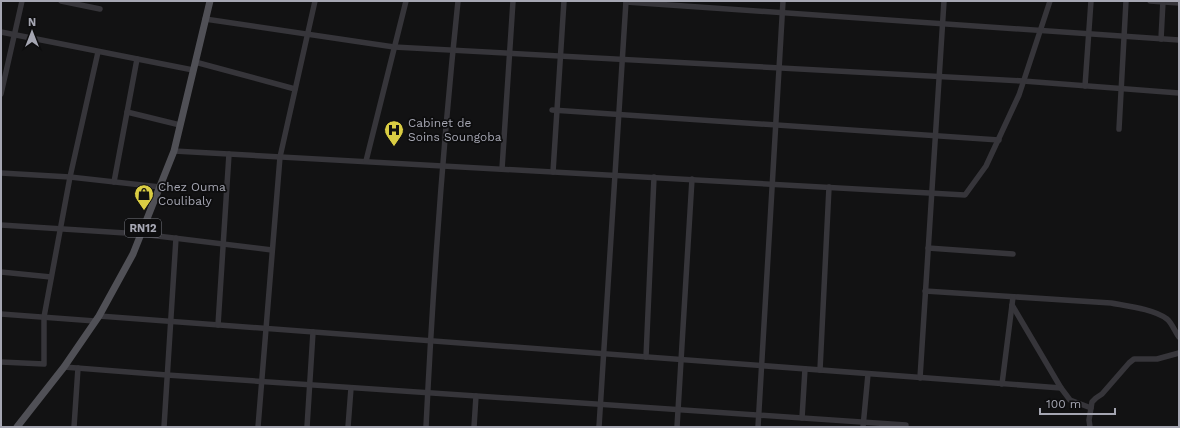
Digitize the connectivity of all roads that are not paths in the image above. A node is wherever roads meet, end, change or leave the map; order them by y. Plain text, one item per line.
1 (22, 1) edge
2 (61, 1) edge
3 (210, 1) edge
4 (315, 1) edge
5 (406, 1) edge
6 (458, 1) edge
7 (513, 1) edge
8 (564, 1) edge
9 (626, 1) edge
10 (783, 1) edge
11 (944, 1) edge
12 (1050, 1) edge
13 (1091, 1) edge
14 (1126, 1) edge
15 (1150, 1) edge
16 (1163, 1) edge
17 (1179, 3) edge
18 (100, 9) dead end
19 (782, 12) junction
20 (205, 19) junction
21 (942, 23) junction
22 (1041, 30) junction
23 (1, 32) edge
24 (308, 34) junction
25 (1089, 34) junction
26 (14, 35) junction
27 (1124, 36) junction
28 (1161, 39) junction
29 (1179, 40) edge
30 (394, 47) junction
31 (453, 50) junction
32 (98, 52) junction
33 (510, 53) junction
34 (560, 55) junction
35 (137, 59) junction
36 (622, 59) junction
37 (195, 62) junction
38 (779, 67) junction
39 (193, 70) junction
40 (939, 77) junction
41 (1023, 81) junction
42 (1085, 86) junction
43 (1121, 88) junction
44 (295, 89) junction
45 (1179, 93) edge
46 (1, 94) edge
47 (554, 110) junction
48 (127, 112) junction
49 (619, 114) junction
50 (180, 125) junction
51 (776, 126) junction
52 (1119, 129) dead end
53 (935, 136) junction
54 (999, 140) junction
55 (174, 151) junction
56 (229, 154) junction
57 (280, 156) junction
58 (366, 161) junction
59 (443, 166) junction
60 (502, 169) junction
61 (553, 172) junction
62 (1, 173) edge
63 (615, 175) junction
64 (70, 177) junction
65 (654, 177) junction
66 (692, 179) junction
67 (114, 182) junction
68 (772, 184) junction
69 (160, 187) junction
70 (829, 187) junction
71 (932, 193) junction
72 (1, 225) edge
73 (60, 229) junction
74 (141, 234) junction
75 (176, 238) junction
76 (223, 244) junction
77 (928, 248) junction
78 (272, 250) junction
79 (1013, 254) dead end
80 (1, 272) edge
81 (51, 277) junction
82 (925, 292) junction
83 (1013, 297) junction
84 (1012, 305) junction
85 (1, 314) edge
86 (44, 317) junction
87 (97, 318) junction
88 (171, 321) junction
89 (218, 325) junction
90 (266, 328) junction
91 (313, 332) junction
92 (1179, 338) edge
93 (430, 341) junction
94 (1179, 352) edge
95 (604, 354) junction
96 (646, 357) junction
97 (681, 360) junction
98 (1, 362) edge
99 (762, 366) junction
100 (64, 367) junction
101 (78, 368) junction
102 (805, 369) junction
103 (820, 370) junction
104 (868, 374) junction
105 (167, 375) junction
106 (920, 378) junction
107 (262, 382) junction
108 (1002, 384) junction
109 (310, 385) junction
110 (351, 388) junction
111 (1061, 388) junction
112 (428, 393) junction
113 (476, 396) junction
114 (600, 405) junction
115 (1091, 408) junction
116 (678, 410) junction
117 (759, 416) junction
118 (802, 418) junction
119 (864, 425) edge
120 (906, 425) dead end
121 (17, 427) edge
122 (74, 427) edge
123 (164, 427) edge
124 (258, 427) edge
125 (307, 427) edge
126 (348, 427) edge
127 (426, 427) edge
128 (474, 427) edge
129 (599, 427) edge
130 (677, 427) edge
131 (758, 427) edge
132 (1090, 427) edge

1 - 26 street
2 - 18 street
3 - 20 main road, RN12
4 - 24 street
5 - 30 street
6 - 31 street
7 - 33 street
8 - 34 street
9 - 19 street
9 - 36 street
10 - 19 street
11 - 21 street
12 - 22 street
13 - 25 street
14 - 27 street
15 - 16 street
16 - 17 street
16 - 28 street
19 - 21 street
19 - 38 street
20 - 24 street
20 - 37 main road, RN12
21 - 22 street
21 - 40 street
22 - 25 street
22 - 41 street
23 - 26 street
24 - 30 street
24 - 44 street
25 - 27 street
25 - 42 street
26 - 32 street
26 - 46 street
27 - 28 street
27 - 43 street
28 - 29 street
30 - 31 street
30 - 58 street
31 - 33 street
31 - 59 street
32 - 35 street
32 - 64 street
33 - 34 street
33 - 60 street
34 - 36 street
34 - 47 street
35 - 39 street
35 - 48 street
36 - 38 street
36 - 49 street
37 - 39 main road, RN12
37 - 44 street
38 - 40 street
38 - 51 street
39 - 50 main road, RN12
40 - 41 street
40 - 53 street
41 - 42 street
41 - 54 street
42 - 43 street
43 - 45 street
43 - 52 street
44 - 57 street
47 - 49 street
47 - 61 street
48 - 50 street
48 - 67 street
49 - 51 street
49 - 63 street
50 - 55 main road, RN12
51 - 53 street
51 - 68 street
53 - 54 street
53 - 71 street
54 - 71 street
55 - 56 street
55 - 69 main road, RN12
56 - 57 street
56 - 76 street
57 - 58 street
57 - 78 street
58 - 59 street
59 - 60 street
59 - 93 street
60 - 61 street
61 - 63 street
62 - 64 street
63 - 65 street
63 - 95 street
64 - 67 street
64 - 73 street
65 - 66 street
65 - 96 street
66 - 68 street
66 - 97 street
67 - 69 street
68 - 70 street
68 - 99 street
69 - 74 main road, RN12
70 - 71 street
70 - 103 street
71 - 77 street
72 - 73 street
73 - 74 street
73 - 81 street
74 - 75 street
74 - 87 main road, RN12
75 - 76 street
75 - 88 street
76 - 78 street
76 - 89 street
77 - 79 street
77 - 82 street
78 - 90 street
80 - 81 street
81 - 86 street
82 - 83 street
82 - 106 street
83 - 84 street
83 - 92 street
84 - 108 street
84 - 111 street
85 - 86 street
86 - 87 street
86 - 98 street
87 - 88 street
87 - 100 main road, RN12
88 - 89 street
88 - 105 street
89 - 90 street
90 - 91 street
90 - 107 street
91 - 93 street
91 - 109 street
93 - 95 street
93 - 112 street
94 - 115 street
95 - 96 street
95 - 114 street
96 - 97 street
97 - 99 street
97 - 116 street
99 - 102 street
99 - 117 street
100 - 101 street
100 - 121 main road, RN12
101 - 105 street
101 - 122 street
102 - 103 street
102 - 118 street
103 - 104 street
104 - 106 street
104 - 119 street
105 - 107 street
105 - 123 street
106 - 108 street
107 - 109 street
107 - 124 street
108 - 111 street
109 - 110 street
109 - 125 street
110 - 112 street
110 - 126 street
111 - 115 street
112 - 113 street
112 - 127 street
113 - 114 street
113 - 128 street
114 - 116 street
114 - 129 street
115 - 132 street
116 - 117 street
116 - 130 street
117 - 118 street
117 - 131 street
118 - 119 street
119 - 120 street

